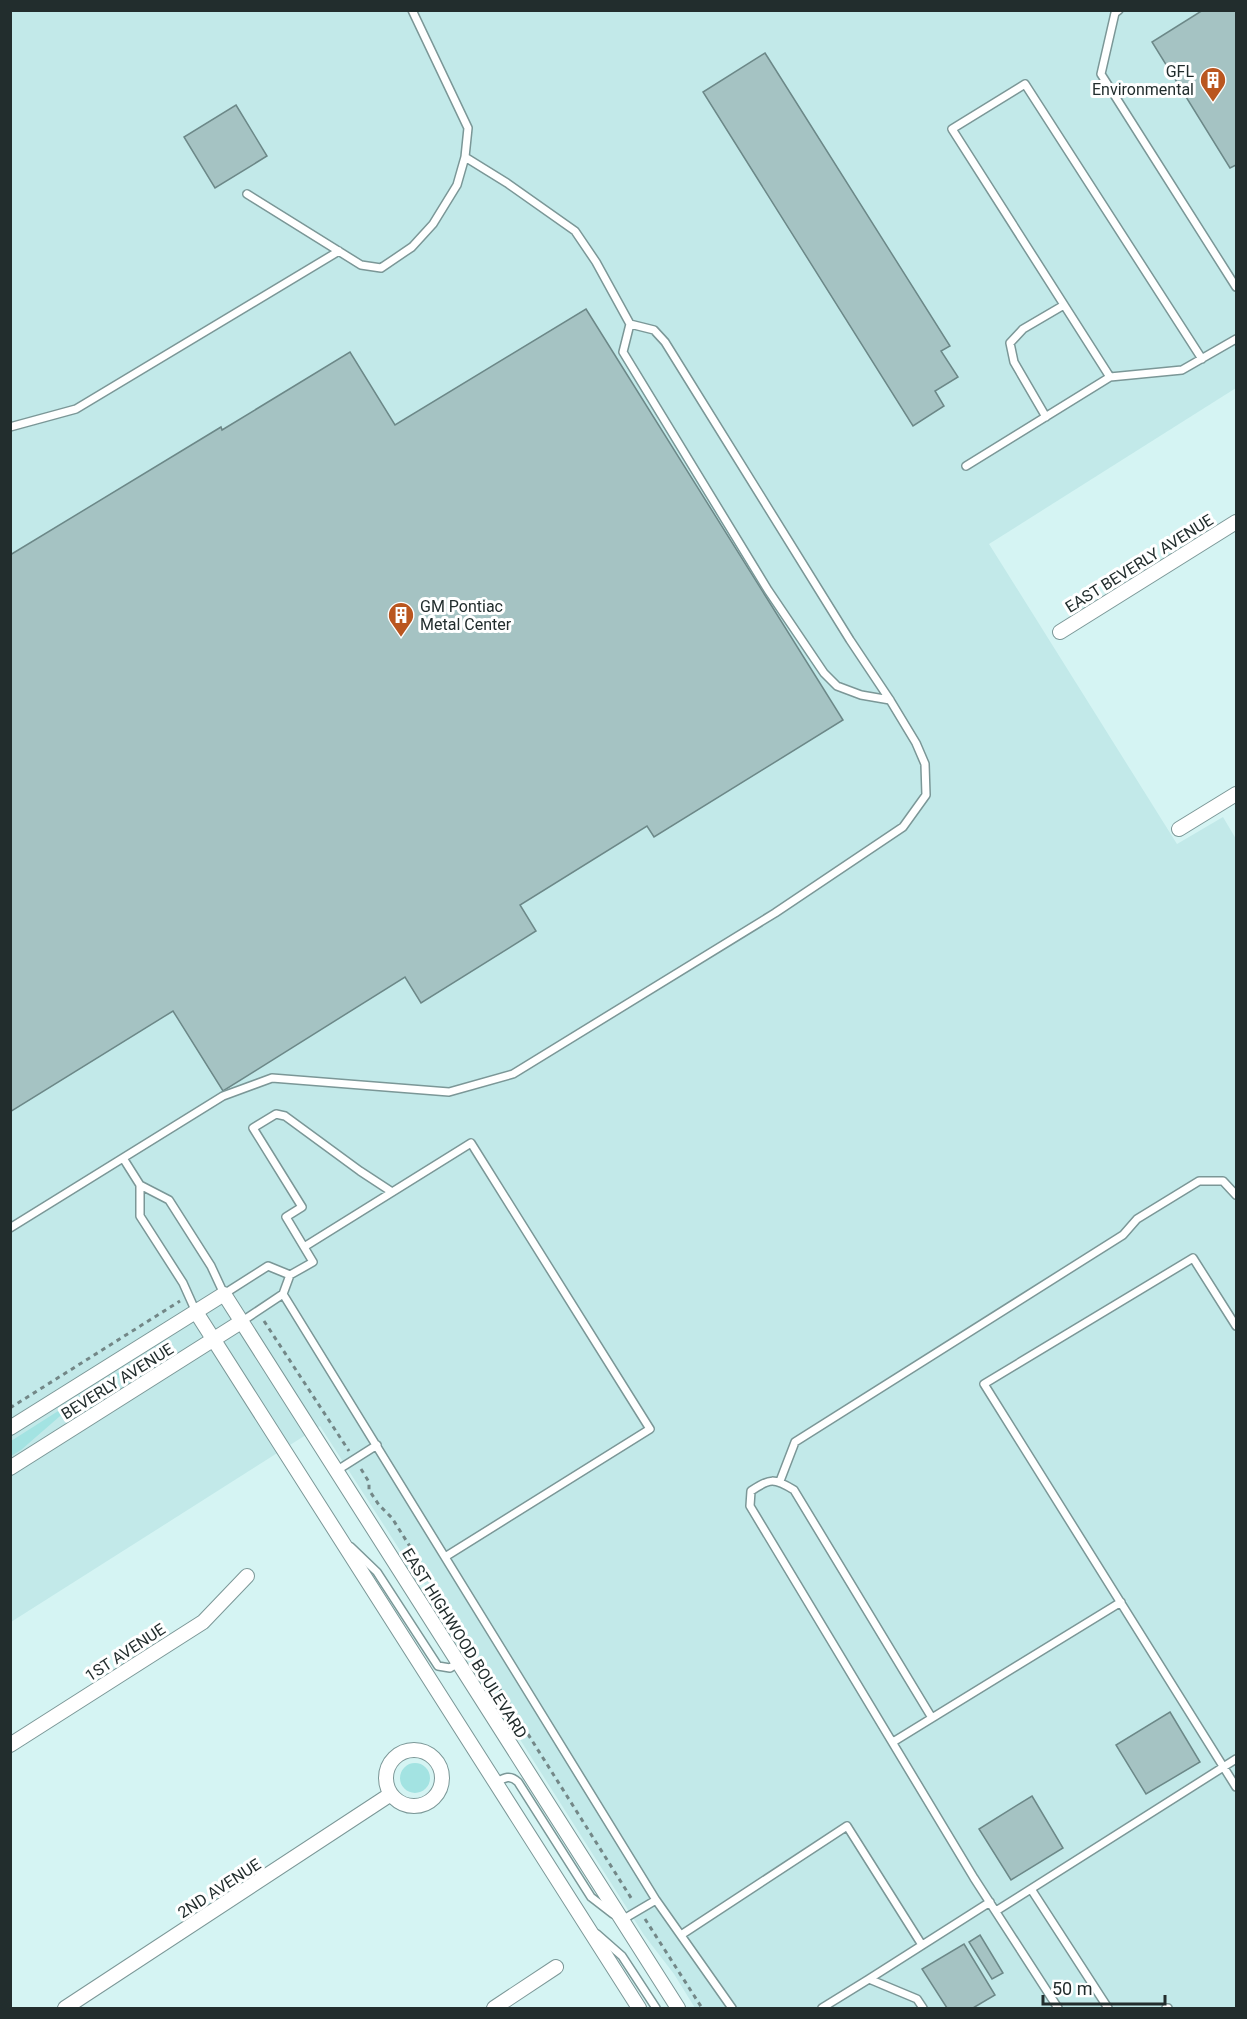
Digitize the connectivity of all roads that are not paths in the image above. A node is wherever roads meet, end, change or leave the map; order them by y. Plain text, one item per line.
1 (412, 10) edge
2 (1119, 10) edge
3 (465, 157) junction
4 (247, 194) dead end
5 (339, 251) junction
6 (1236, 270) edge
7 (1229, 275) junction
8 (1236, 287) edge
9 (1064, 305) junction
10 (630, 324) junction
11 (1236, 339) edge
12 (1202, 359) junction
13 (1110, 377) junction
14 (1046, 417) junction
15 (10, 427) edge
16 (966, 466) dead end
17 (1236, 522) edge
18 (1060, 632) dead end
19 (890, 700) junction
20 (1236, 794) edge
21 (1179, 830) dead end
22 (123, 1158) junction
23 (140, 1185) junction
24 (392, 1192) junction
25 (1236, 1195) edge
26 (10, 1228) edge
27 (304, 1247) junction
28 (290, 1275) junction
29 (224, 1294) junction
30 (283, 1294) junction
31 (196, 1312) junction
32 (241, 1322) junction
33 (1236, 1326) edge
34 (213, 1340) junction
35 (10, 1428) edge
36 (377, 1445) junction
37 (10, 1468) edge
38 (336, 1471) junction
39 (780, 1481) junction
40 (336, 1533) junction
41 (445, 1557) junction
42 (247, 1576) dead end
43 (1121, 1602) junction
44 (458, 1663) junction
45 (932, 1718) junction
46 (893, 1742) junction
47 (10, 1745) edge
48 (1236, 1759) edge
49 (1224, 1767) junction
50 (495, 1783) junction
51 (1236, 1787) edge
52 (391, 1794) junction
53 (1031, 1889) junction
54 (656, 1900) junction
55 (990, 1902) junction
56 (996, 1911) junction
57 (623, 1921) junction
58 (584, 1922) junction
59 (681, 1935) junction
60 (922, 1945) junction
61 (556, 1967) dead end
62 (869, 1979) junction
63 (65, 2008) edge
64 (494, 2008) edge
65 (639, 2008) edge
66 (656, 2008) edge
67 (678, 2008) edge
68 (732, 2008) edge
69 (822, 2008) edge
70 (923, 2008) edge
71 (1055, 2008) edge
72 (1108, 2008) edge

1 - 3 lane
2 - 7 lane
3 - 5 lane
3 - 10 lane
4 - 5 lane
5 - 15 lane
6 - 7 lane
7 - 8 lane
9 - 12 lane
9 - 13 lane
9 - 14 lane
10 - 19 lane
10 - 19 lane
11 - 12 lane
12 - 13 lane
13 - 14 lane
14 - 16 lane
17 - 18 street, EAST BEVERLY AVENUE
19 - 22 lane
20 - 21 street
22 - 23 lane
22 - 26 lane
23 - 29 lane
23 - 31 lane
24 - 27 lane
24 - 27 lane
24 - 41 lane
25 - 39 lane
27 - 28 lane
28 - 29 lane
28 - 30 lane
29 - 31 street, BEVERLY AVENUE
29 - 32 street, EAST HIGHWOOD BOULEVARD
30 - 32 lane
30 - 36 lane
31 - 34 street
31 - 35 street, BEVERLY AVENUE
32 - 34 street, BEVERLY AVENUE
32 - 38 street, EAST HIGHWOOD BOULEVARD
33 - 43 lane
34 - 37 street, BEVERLY AVENUE
34 - 40 street
36 - 38 lane
36 - 41 lane
38 - 44 street, EAST HIGHWOOD BOULEVARD
39 - 45 lane
39 - 46 lane
40 - 44 lane
40 - 50 street
41 - 54 lane
42 - 47 street, 1ST AVENUE
43 - 45 lane
43 - 49 lane
44 - 57 street, EAST HIGHWOOD BOULEVARD
45 - 46 lane
46 - 55 lane
48 - 49 lane
49 - 51 lane
49 - 53 lane
50 - 57 lane
50 - 58 street
52 - 52 street
52 - 63 street, 2ND AVENUE
53 - 56 lane
53 - 72 lane
54 - 57 lane
54 - 59 lane
55 - 56 lane
55 - 60 lane
56 - 71 lane
57 - 67 street, EAST HIGHWOOD BOULEVARD
58 - 65 street
58 - 66 lane
59 - 60 lane
59 - 68 lane
60 - 62 lane
61 - 64 street
62 - 69 lane
62 - 70 lane

